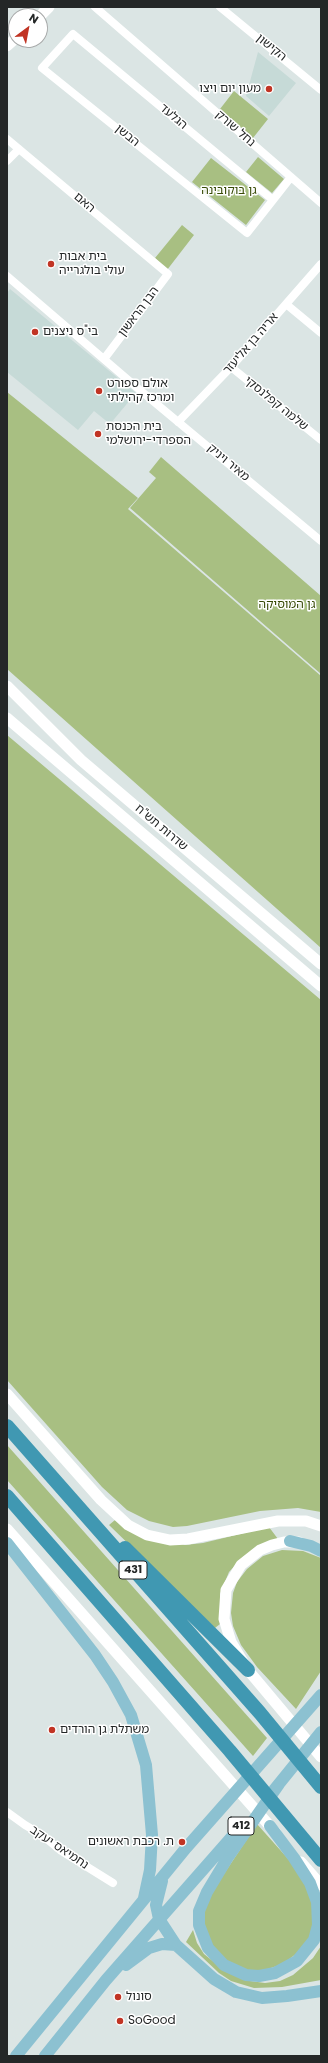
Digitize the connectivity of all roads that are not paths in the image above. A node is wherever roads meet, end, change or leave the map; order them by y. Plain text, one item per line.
1 (95, 7) edge
2 (220, 7) edge
3 (73, 34) joint
4 (321, 90) edge
5 (7, 139) edge
6 (19, 149) junction
7 (7, 161) edge
8 (291, 177) junction
9 (273, 200) junction
10 (321, 203) edge
11 (321, 264) edge
12 (161, 268) joint
13 (7, 276) edge
14 (286, 304) junction
15 (321, 333) edge
16 (104, 358) junction
17 (231, 367) junction
18 (178, 422) junction
19 (321, 440) edge
20 (321, 541) edge
21 (7, 686) edge
22 (7, 718) edge
23 (321, 964) edge
24 (321, 986) edge
25 (7, 1394) edge
26 (7, 1426) edge
27 (52, 1477) junction
28 (7, 1496) edge
29 (321, 1526) edge
30 (7, 1529) edge
31 (290, 1541) junction
32 (7, 1543) edge
33 (321, 1546) edge
34 (321, 1551) edge
35 (248, 1670) junction
36 (321, 1685) edge
37 (321, 1695) edge
38 (290, 1731) junction
39 (321, 1732) edge
40 (321, 1757) edge
41 (279, 1784) junction
42 (321, 1787) edge
43 (7, 1812) edge
44 (270, 1826) junction
45 (321, 1860) edge
46 (165, 1874) junction
47 (113, 1883) dead end
48 (321, 1885) edge
49 (143, 1901) junction
50 (159, 1920) junction
51 (176, 1945) junction
52 (106, 1980) junction
53 (321, 1990) edge
54 (16, 2056) edge
55 (45, 2056) edge

1 - 8 street, נחל שורק
2 - 4 street, הקישון
3 - 9 street, הגלעד
3 - 9 street, הבשן
5 - 6 street, האם
6 - 7 street
6 - 12 street, האם
8 - 9 street
8 - 10 street, נחל שורק
11 - 14 street, אריה בן אליעזר
12 - 16 street, הבן הראשון
13 - 16 street, מאיר ויניק
14 - 15 street
14 - 17 street, אריה בן אליעזר
16 - 18 street, מאיר ויניק
17 - 18 street, אריה בן אליעזר
17 - 19 street, שלמה קפלנסקי
18 - 20 street, מאיר ויניק
21 - 23 main road, שדרות תש"ח
22 - 24 main road, שדרות תש"ח
25 - 29 main road
26 - 27 highway, 431
27 - 35 highway
27 - 42 highway, 431
28 - 45 highway
30 - 44 main road
31 - 33 main road
31 - 34 main road
31 - 35 main road
32 - 49 main road
35 - 40 main road
36 - 38 main road
37 - 38 main road, 412
38 - 46 main road, 412
39 - 41 main road, 412
41 - 44 main road
41 - 50 main road, 412
43 - 47 street, נחמיאס יעקב
44 - 48 main road
46 - 49 main road, 412
46 - 50 main road
49 - 54 main road, 412
50 - 51 main road
50 - 52 main road, 412
51 - 52 main road
51 - 53 main road
52 - 55 main road, 412

